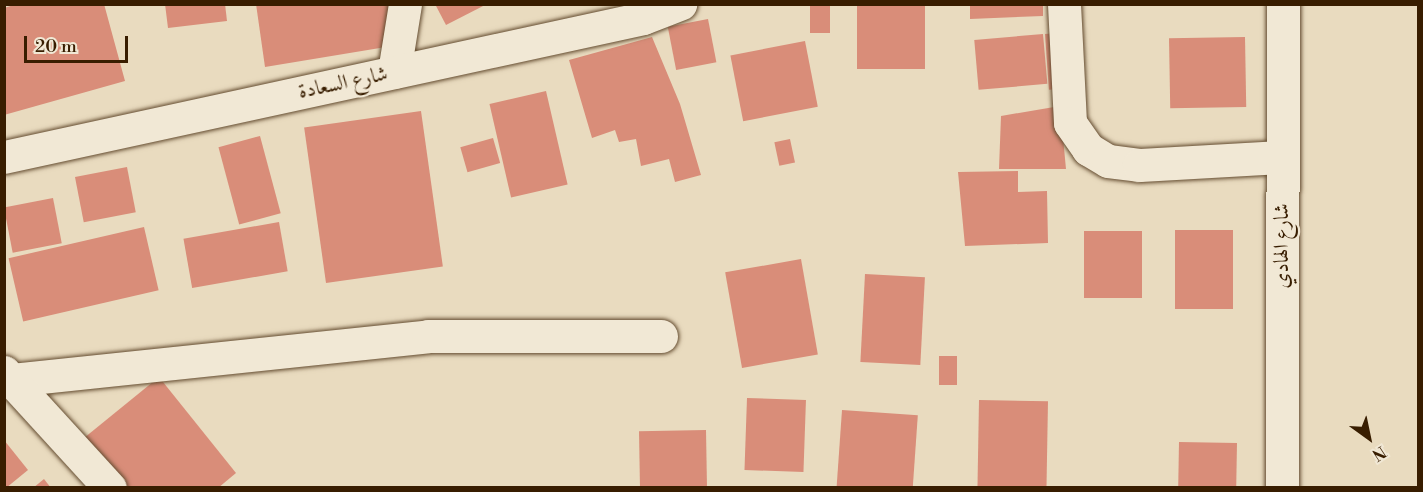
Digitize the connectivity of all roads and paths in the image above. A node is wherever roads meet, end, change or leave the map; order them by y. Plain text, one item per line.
1 (405, 4) edge
2 (680, 4) edge
3 (1064, 4) edge
4 (1283, 4) edge
5 (394, 72) junction
6 (4, 157) edge
7 (1282, 157) junction
8 (661, 336) dead end
9 (8, 376) edge
10 (110, 488) edge
11 (1282, 488) edge

1 - 5 street
2 - 5 street, شارع السعادة
3 - 7 street
4 - 7 street, شارع الهادي
5 - 6 street, شارع السعادة
7 - 11 street, شارع الهادي
8 - 9 street
9 - 10 street

